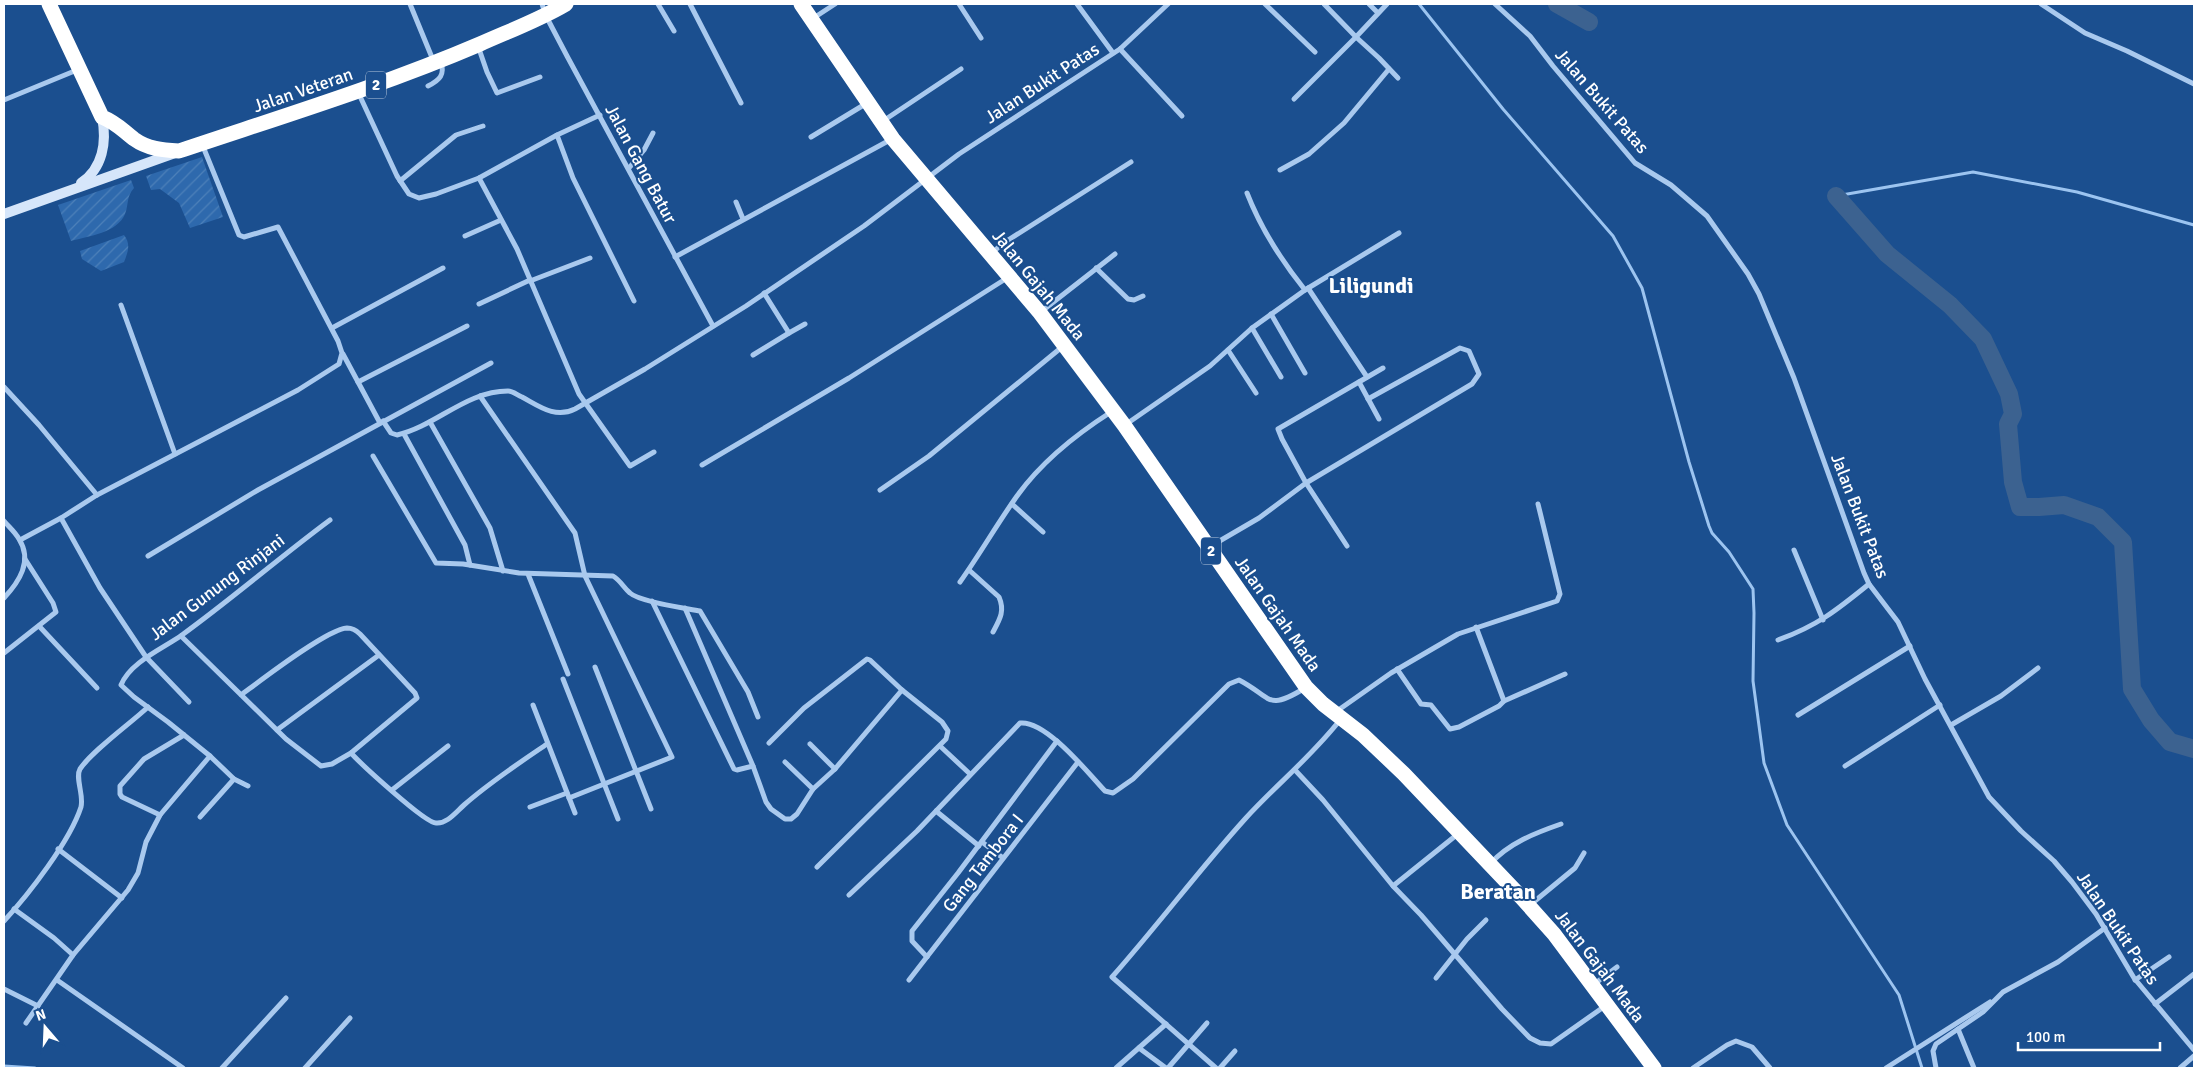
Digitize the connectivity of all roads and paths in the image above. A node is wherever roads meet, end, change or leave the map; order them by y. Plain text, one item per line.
1 (49, 4) edge
2 (410, 4) edge
3 (566, 4) edge
4 (658, 4) edge
5 (690, 4) edge
6 (801, 4) edge
7 (835, 4) edge
8 (960, 4) edge
9 (1077, 4) edge
10 (1168, 4) edge
11 (1265, 4) edge
12 (1324, 4) edge
13 (1369, 4) edge
14 (1387, 4) edge
15 (1495, 4) edge
16 (2041, 4) edge
17 (544, 10) edge
18 (1378, 13) junction
19 (812, 19) junction
20 (674, 31) dead end
21 (1356, 37) junction
22 (981, 38) dead end
23 (477, 45) junction
24 (1120, 49) junction
25 (1315, 52) dead end
26 (1113, 53) junction
27 (437, 62) junction
28 (80, 69) junction
29 (961, 69) dead end
30 (1389, 69) junction
31 (540, 77) dead end
32 (1398, 78) dead end
33 (2194, 84) edge
34 (428, 86) dead end
35 (358, 92) junction
36 (1294, 99) dead end
37 (4, 100) edge
38 (868, 102) junction
39 (741, 103) dead end
40 (600, 115) junction
41 (1182, 116) dead end
42 (102, 117) junction
43 (881, 122) junction
44 (482, 126) dead end
45 (653, 133) dead end
46 (557, 135) junction
47 (811, 137) dead end
48 (893, 139) junction
49 (202, 143) junction
50 (179, 151) junction
51 (1131, 162) dead end
52 (629, 168) junction
53 (1280, 170) dead end
54 (479, 178) junction
55 (927, 179) junction
56 (400, 181) junction
57 (72, 189) junction
58 (1247, 193) dead end
59 (736, 202) dead end
60 (4, 214) edge
61 (743, 219) junction
62 (501, 220) junction
63 (1399, 233) dead end
64 (465, 236) dead end
65 (991, 254) junction
66 (1115, 254) dead end
67 (676, 257) junction
68 (590, 258) dead end
69 (443, 268) dead end
70 (1096, 268) junction
71 (1009, 276) junction
72 (530, 280) junction
73 (1306, 289) junction
74 (764, 293) junction
75 (1143, 296) dead end
76 (634, 301) dead end
77 (479, 304) dead end
78 (121, 305) dead end
79 (1040, 313) junction
80 (1271, 314) junction
81 (805, 324) dead end
82 (466, 326) dead end
83 (713, 326) junction
84 (332, 328) junction
85 (1252, 328) junction
86 (789, 334) junction
87 (1064, 345) junction
88 (1228, 350) junction
89 (342, 354) junction
90 (753, 355) dead end
91 (491, 362) dead end
92 (1383, 368) dead end
93 (1305, 373) dead end
94 (1281, 377) dead end
95 (1367, 378) junction
96 (358, 382) junction
97 (1360, 382) junction
98 (5, 390) edge
99 (1256, 393) dead end
100 (480, 396) junction
101 (1368, 399) junction
102 (585, 404) junction
103 (1113, 410) junction
104 (1379, 420) dead end
105 (382, 422) junction
106 (430, 422) junction
107 (1124, 425) junction
108 (404, 434) junction
109 (654, 452) dead end
110 (175, 454) junction
111 (372, 456) dead end
112 (702, 465) dead end
113 (1306, 483) junction
114 (880, 490) dead end
115 (97, 495) junction
116 (1012, 504) junction
117 (1538, 504) dead end
118 (61, 518) junction
119 (330, 520) dead end
120 (4, 521) edge
121 (1043, 532) dead end
122 (20, 540) junction
123 (1347, 546) dead end
124 (1208, 548) junction
125 (1794, 550) dead end
126 (148, 556) dead end
127 (25, 559) junction
128 (470, 565) junction
129 (968, 570) junction
130 (503, 571) junction
131 (528, 574) junction
132 (585, 576) junction
133 (960, 582) dead end
134 (1869, 584) junction
135 (4, 598) edge
136 (652, 600) junction
137 (685, 608) junction
138 (1823, 620) junction
139 (39, 626) junction
140 (1476, 627) junction
141 (993, 632) dead end
142 (181, 636) junction
143 (1778, 640) dead end
144 (1910, 646) junction
145 (4, 653) edge
146 (379, 655) junction
147 (146, 657) junction
148 (595, 667) dead end
149 (2038, 668) dead end
150 (1397, 670) junction
151 (568, 674) dead end
152 (1565, 674) dead end
153 (563, 679) dead end
154 (1306, 687) junction
155 (97, 688) dead end
156 (902, 690) junction
157 (241, 695) junction
158 (1504, 701) junction
159 (189, 702) dead end
160 (534, 705) dead end
161 (1940, 705) junction
162 (148, 707) junction
163 (1798, 714) dead end
164 (1338, 715) junction
165 (758, 717) dead end
166 (1951, 725) junction
167 (277, 730) junction
168 (184, 734) junction
169 (1056, 741) junction
170 (769, 743) dead end
171 (548, 744) junction
172 (810, 744) dead end
173 (448, 746) dead end
174 (940, 746) junction
175 (351, 753) junction
176 (210, 756) junction
177 (784, 762) dead end
178 (1078, 762) junction
179 (753, 766) junction
180 (1845, 766) dead end
181 (835, 769) junction
182 (1295, 770) junction
183 (636, 772) junction
184 (970, 774) junction
185 (234, 779) junction
186 (604, 784) junction
187 (248, 786) dead end
188 (814, 789) junction
189 (392, 790) junction
190 (568, 795) junction
191 (530, 807) dead end
192 (651, 809) dead end
193 (936, 811) junction
194 (575, 813) dead end
195 (160, 815) junction
196 (200, 817) dead end
197 (618, 819) dead end
198 (1561, 824) dead end
199 (1460, 832) junction
200 (980, 844) junction
201 (58, 849) junction
202 (1584, 853) dead end
203 (1003, 858) junction
204 (1490, 864) junction
205 (817, 867) dead end
206 (1393, 886) junction
207 (849, 895) dead end
208 (122, 898) junction
209 (1529, 906) junction
210 (14, 909) junction
211 (1486, 920) dead end
212 (4, 921) edge
213 (2105, 928) junction
214 (73, 955) junction
215 (1454, 955) junction
216 (927, 956) junction
217 (2169, 957) dead end
218 (1617, 968) dead end
219 (2194, 974) edge
220 (1436, 978) dead end
221 (57, 980) junction
222 (909, 980) dead end
223 (2135, 980) junction
224 (1593, 985) junction
225 (4, 989) edge
226 (286, 998) dead end
227 (1993, 1001) junction
228 (1607, 1004) junction
229 (2155, 1004) junction
230 (38, 1006) junction
231 (350, 1018) dead end
232 (26, 1023) dead end
233 (1207, 1023) dead end
234 (1166, 1024) junction
235 (1958, 1029) junction
236 (1189, 1044) junction
237 (1139, 1048) junction
238 (2194, 1050) edge
239 (1234, 1051) dead end
240 (2194, 1056) edge
241 (183, 1068) edge
242 (222, 1068) edge
243 (305, 1068) edge
244 (1118, 1068) edge
245 (1167, 1068) edge
246 (1218, 1068) edge
247 (1654, 1068) edge
248 (1693, 1068) edge
249 (1770, 1068) edge
250 (1886, 1068) edge
251 (1936, 1068) edge
252 (1974, 1068) edge
253 (2180, 1068) edge

1 - 28 highway
2 - 27 street
3 - 17 highway, Jalan Veteran / 2
4 - 20 street
5 - 39 street
6 - 19 highway, Jalan Gajah Mada / 2
7 - 19 street
8 - 22 street
9 - 26 street
10 - 24 street, Jalan Bukit Patas
11 - 25 street
12 - 21 street
13 - 18 street
14 - 18 street
15 - 134 street, Jalan Bukit Patas
16 - 33 street
17 - 23 highway, Jalan Veteran / 2
17 - 40 street, Jalan Gang Batur
18 - 21 street
19 - 38 highway, Jalan Gajah Mada / 2
21 - 30 street
21 - 36 street
23 - 27 highway, Jalan Veteran / 2
23 - 31 street
24 - 26 street, Jalan Bukit Patas
24 - 41 street
26 - 55 street, Jalan Bukit Patas
27 - 34 street
27 - 35 highway, Jalan Veteran / 2
28 - 37 street
28 - 42 highway
29 - 43 street
30 - 32 street
30 - 53 street
35 - 49 highway, Jalan Veteran / 2
35 - 56 street
38 - 43 highway, Jalan Gajah Mada / 2
38 - 47 street
40 - 46 street
40 - 52 street, Jalan Gang Batur
42 - 50 highway, 2
42 - 57 main road
43 - 48 highway, Jalan Gajah Mada / 2
44 - 56 street
45 - 52 street
46 - 54 street
46 - 76 street
48 - 55 highway, Jalan Gajah Mada / 2
48 - 61 street
49 - 50 highway, Jalan Veteran / 2
49 - 84 street
50 - 57 main road, Jalan Veteran
51 - 65 street
52 - 67 street, Jalan Gang Batur
54 - 56 street
54 - 62 street
55 - 65 highway, Jalan Gajah Mada / 2
55 - 74 street
57 - 60 main road, Jalan Veteran
58 - 73 street
59 - 61 street
61 - 67 street
62 - 64 street
62 - 72 street
63 - 73 street
65 - 71 highway, Jalan Gajah Mada / 2
66 - 70 street
67 - 83 street, Jalan Gang Batur
68 - 72 street
69 - 84 street
70 - 75 street
70 - 79 street
71 - 79 highway, Jalan Gajah Mada / 2
71 - 112 street
72 - 77 street
72 - 102 street
73 - 80 street
73 - 95 street
74 - 83 street
74 - 86 street
78 - 110 street
79 - 87 highway, Jalan Gajah Mada / 2
80 - 85 street
80 - 93 street
81 - 86 street
82 - 96 street
83 - 102 street
84 - 89 street
85 - 88 street
85 - 94 street
86 - 90 street
87 - 103 highway, Jalan Gajah Mada / 2
87 - 114 street
88 - 99 street
88 - 107 street
89 - 96 street
89 - 110 street
91 - 105 street
92 - 95 street
95 - 97 street
96 - 105 street
97 - 101 street
97 - 113 street
98 - 115 street
100 - 102 street
100 - 106 street
100 - 132 street
101 - 104 street
101 - 113 street
102 - 109 street
103 - 107 highway, Jalan Gajah Mada / 2
103 - 116 street
105 - 108 street
105 - 126 street
106 - 108 street
106 - 130 street
107 - 124 highway, Jalan Gajah Mada / 2
108 - 128 street
110 - 115 street
111 - 128 street
113 - 123 street
113 - 124 street
115 - 118 street
116 - 121 street
116 - 129 street
117 - 140 street
118 - 122 street
118 - 147 street
119 - 142 street, Jalan Gunung Rinjani
120 - 122 street
122 - 127 street
124 - 154 highway, Jalan Gajah Mada / 2
125 - 138 street
127 - 135 street
127 - 139 street
128 - 130 street
129 - 133 street
129 - 141 street
130 - 131 street
131 - 132 street
131 - 151 street
132 - 136 street
132 - 183 street
134 - 138 street
134 - 144 street, Jalan Bukit Patas
136 - 137 street
136 - 179 street
137 - 165 street
137 - 179 street
138 - 143 street
139 - 145 street
139 - 155 street
140 - 150 street
140 - 158 street
142 - 147 street, Jalan Gunung Rinjani
142 - 157 street
144 - 161 street, Jalan Bukit Patas
144 - 163 street
146 - 157 street
146 - 167 street
146 - 175 street
147 - 159 street, Jalan Gunung Rinjani
147 - 162 street
148 - 183 street
149 - 166 street
150 - 158 street
150 - 164 street
152 - 158 street
153 - 186 street
154 - 164 highway, Jalan Gajah Mada / 2
154 - 178 street
156 - 170 street
156 - 174 street
156 - 181 street
157 - 167 street
160 - 171 street
161 - 166 street, Jalan Bukit Patas
161 - 180 street
162 - 168 street
162 - 201 street
164 - 182 street
164 - 199 highway, Jalan Gajah Mada / 2
166 - 213 street, Jalan Bukit Patas
167 - 175 street
168 - 176 street
168 - 195 street
169 - 178 street
169 - 184 street
169 - 200 street
171 - 189 street
171 - 190 street
172 - 181 street
173 - 189 street
174 - 184 street
174 - 205 street
175 - 189 street
176 - 185 street
176 - 195 street
177 - 188 street
178 - 203 street, Gang Tambora I
179 - 188 street
181 - 188 street
182 - 206 street
182 - 234 street
183 - 186 street
183 - 192 street
184 - 193 street
185 - 187 street
185 - 196 street
186 - 190 street
186 - 197 street
190 - 191 street
190 - 194 street
193 - 200 street
193 - 207 street
195 - 208 street
198 - 204 street
199 - 204 highway, Jalan Gajah Mada / 2
199 - 206 street
200 - 203 street
200 - 216 street
201 - 208 street
201 - 210 street
202 - 209 street
203 - 216 street, Gang Tambora I
204 - 209 highway, Jalan Gajah Mada / 2
206 - 215 street
208 - 214 street
209 - 224 highway, Jalan Gajah Mada / 2
210 - 212 street
210 - 214 street
211 - 215 street
213 - 223 street, Jalan Bukit Patas
213 - 227 street
214 - 221 street
215 - 220 street
215 - 228 street
216 - 222 street, Gang Tambora I
217 - 223 street
218 - 224 street
219 - 229 street
221 - 230 street
221 - 241 street
223 - 229 street, Jalan Bukit Patas
224 - 228 highway, Jalan Gajah Mada / 2
225 - 230 street
226 - 242 street
227 - 235 street
227 - 250 street
228 - 247 highway, Jalan Gajah Mada / 2
229 - 238 street, Jalan Bukit Patas
230 - 232 street
231 - 243 street
233 - 236 street
234 - 236 street
234 - 237 street
235 - 251 street
235 - 252 street
236 - 245 street
236 - 246 street
237 - 244 street
237 - 245 street
239 - 246 street
240 - 253 street
248 - 249 street

